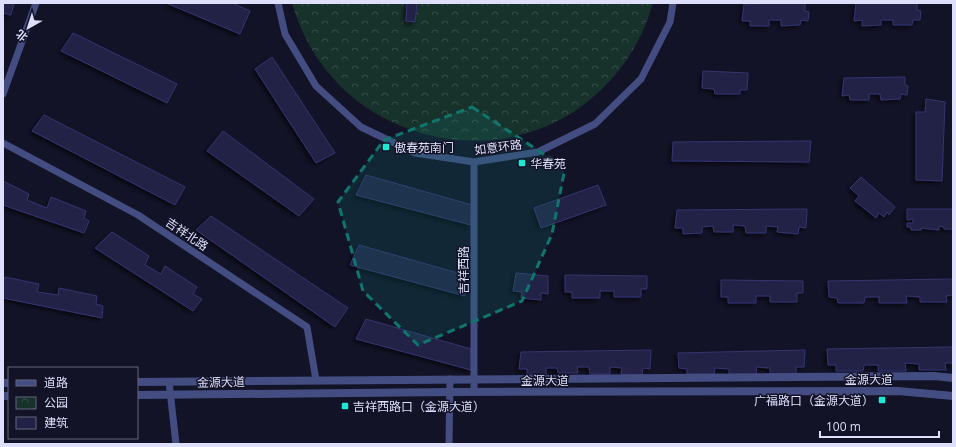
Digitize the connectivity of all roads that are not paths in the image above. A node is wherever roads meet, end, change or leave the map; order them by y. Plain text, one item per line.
1 (36, 3) edge
2 (278, 3) edge
3 (673, 3) edge
4 (3, 94) edge
5 (3, 143) edge
6 (474, 162) junction
7 (953, 378) edge
8 (450, 379) junction
9 (474, 379) junction
10 (316, 380) junction
11 (138, 382) edge
12 (169, 382) junction
13 (450, 392) junction
14 (474, 392) junction
15 (138, 395) edge
16 (171, 395) junction
17 (953, 396) edge
18 (176, 444) edge
19 (449, 444) edge

1 - 4 street
2 - 6 street, 如意环路
3 - 6 street, 如意环路
5 - 10 street, 吉祥北路
6 - 9 street, 吉祥西路
7 - 9 street, 金源大道
8 - 9 street, 金源大道
8 - 10 street, 金源大道
8 - 13 street
9 - 14 street, 吉祥西路
10 - 12 street, 金源大道
11 - 12 street, 金源大道
12 - 16 street
13 - 14 street, 金源大道
13 - 16 street, 金源大道
13 - 19 street
14 - 17 street, 金源大道
15 - 16 street, 金源大道
16 - 18 street

